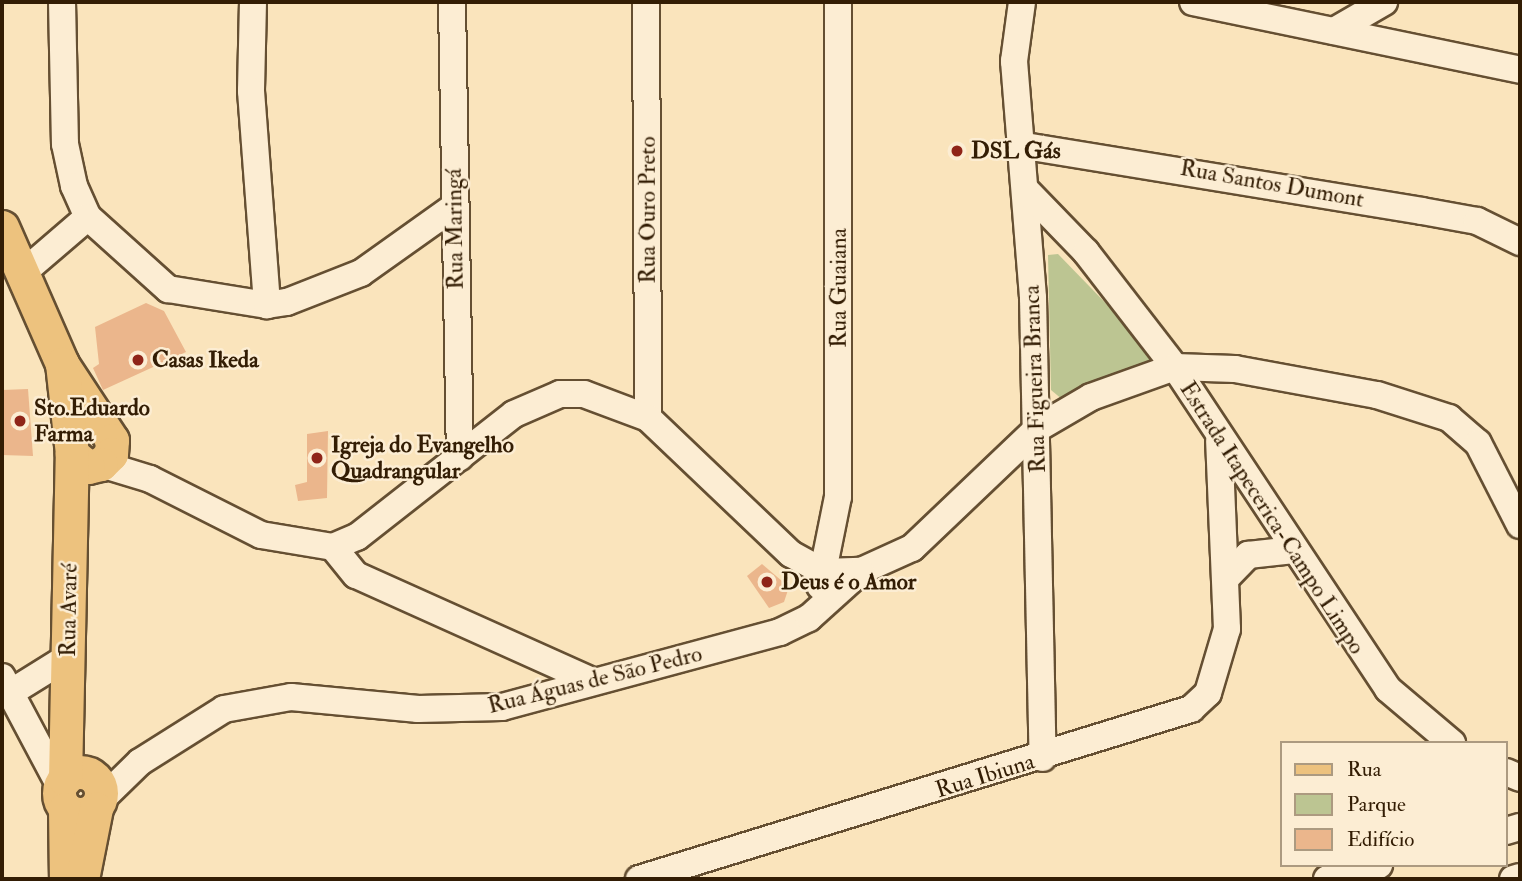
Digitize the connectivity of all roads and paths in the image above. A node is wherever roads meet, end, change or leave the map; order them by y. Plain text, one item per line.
1 (62, 2) edge
2 (253, 2) edge
3 (452, 2) edge
4 (646, 2) edge
5 (838, 2) edge
6 (1021, 2) edge
7 (1194, 2) edge
8 (1384, 2) edge
9 (1334, 31) junction
10 (1520, 70) edge
11 (1019, 145) junction
12 (1025, 189) junction
13 (454, 207) junction
14 (88, 217) junction
15 (2, 227) edge
16 (1520, 242) edge
17 (26, 271) junction
18 (267, 305) junction
19 (1175, 367) junction
20 (648, 418) junction
21 (1038, 428) junction
22 (1219, 441) junction
23 (92, 449) junction
24 (460, 457) junction
25 (1520, 525) edge
26 (333, 547) junction
27 (1294, 550) junction
28 (869, 568) junction
29 (824, 572) junction
30 (1228, 575) junction
31 (809, 618) junction
32 (68, 672) junction
33 (590, 680) junction
34 (6, 685) edge
35 (1450, 741) edge
36 (1043, 758) junction
37 (81, 791) junction
38 (1372, 867) edge
39 (1520, 877) edge
40 (66, 879) edge
41 (82, 879) edge
42 (639, 879) edge
43 (1327, 879) edge
44 (1513, 879) edge

1 - 14 street
2 - 18 street
3 - 13 street, Rua Maringá
4 - 20 street, Rua Ouro Preto
5 - 29 street, Rua Guaiana
6 - 11 street, Rua Figueira Branca
7 - 9 street
8 - 9 street
9 - 10 street
11 - 12 street, Rua Figueira Branca
11 - 16 street, Rua Santos Dumont
12 - 19 street
12 - 21 street, Rua Figueira Branca
13 - 18 street
13 - 24 street, Rua Maringá
14 - 17 street
14 - 18 street
15 - 17 main road
17 - 23 main road
19 - 21 street, Estrada Itapecerica-Campo Limpo
19 - 22 street, Estrada Itapecerica-Campo Limpo
19 - 25 street
20 - 24 street
20 - 29 street
21 - 28 street, Estrada Itapecerica-Campo Limpo
21 - 36 street, Rua Figueira Branca
22 - 27 street, Estrada Itapecerica-Campo Limpo
22 - 30 street, Rua Ibiuna
23 - 26 street
23 - 32 main road, Rua Avaré
24 - 26 street
26 - 33 street
27 - 30 street
27 - 35 street, Estrada Itapecerica-Campo Limpo
28 - 29 street, Estrada Itapecerica-Campo Limpo
28 - 31 street, Rua Águas de São Pedro
29 - 31 street
30 - 36 street, Rua Ibiuna
31 - 33 street, Rua Águas de São Pedro
32 - 34 street
32 - 37 main road, Rua Avaré
33 - 37 street, Rua Águas de São Pedro
34 - 37 street
36 - 42 street, Rua Ibiuna
37 - 40 main road, Rua Avaré
37 - 41 main road, Rua Avaré
38 - 43 street
39 - 44 street

